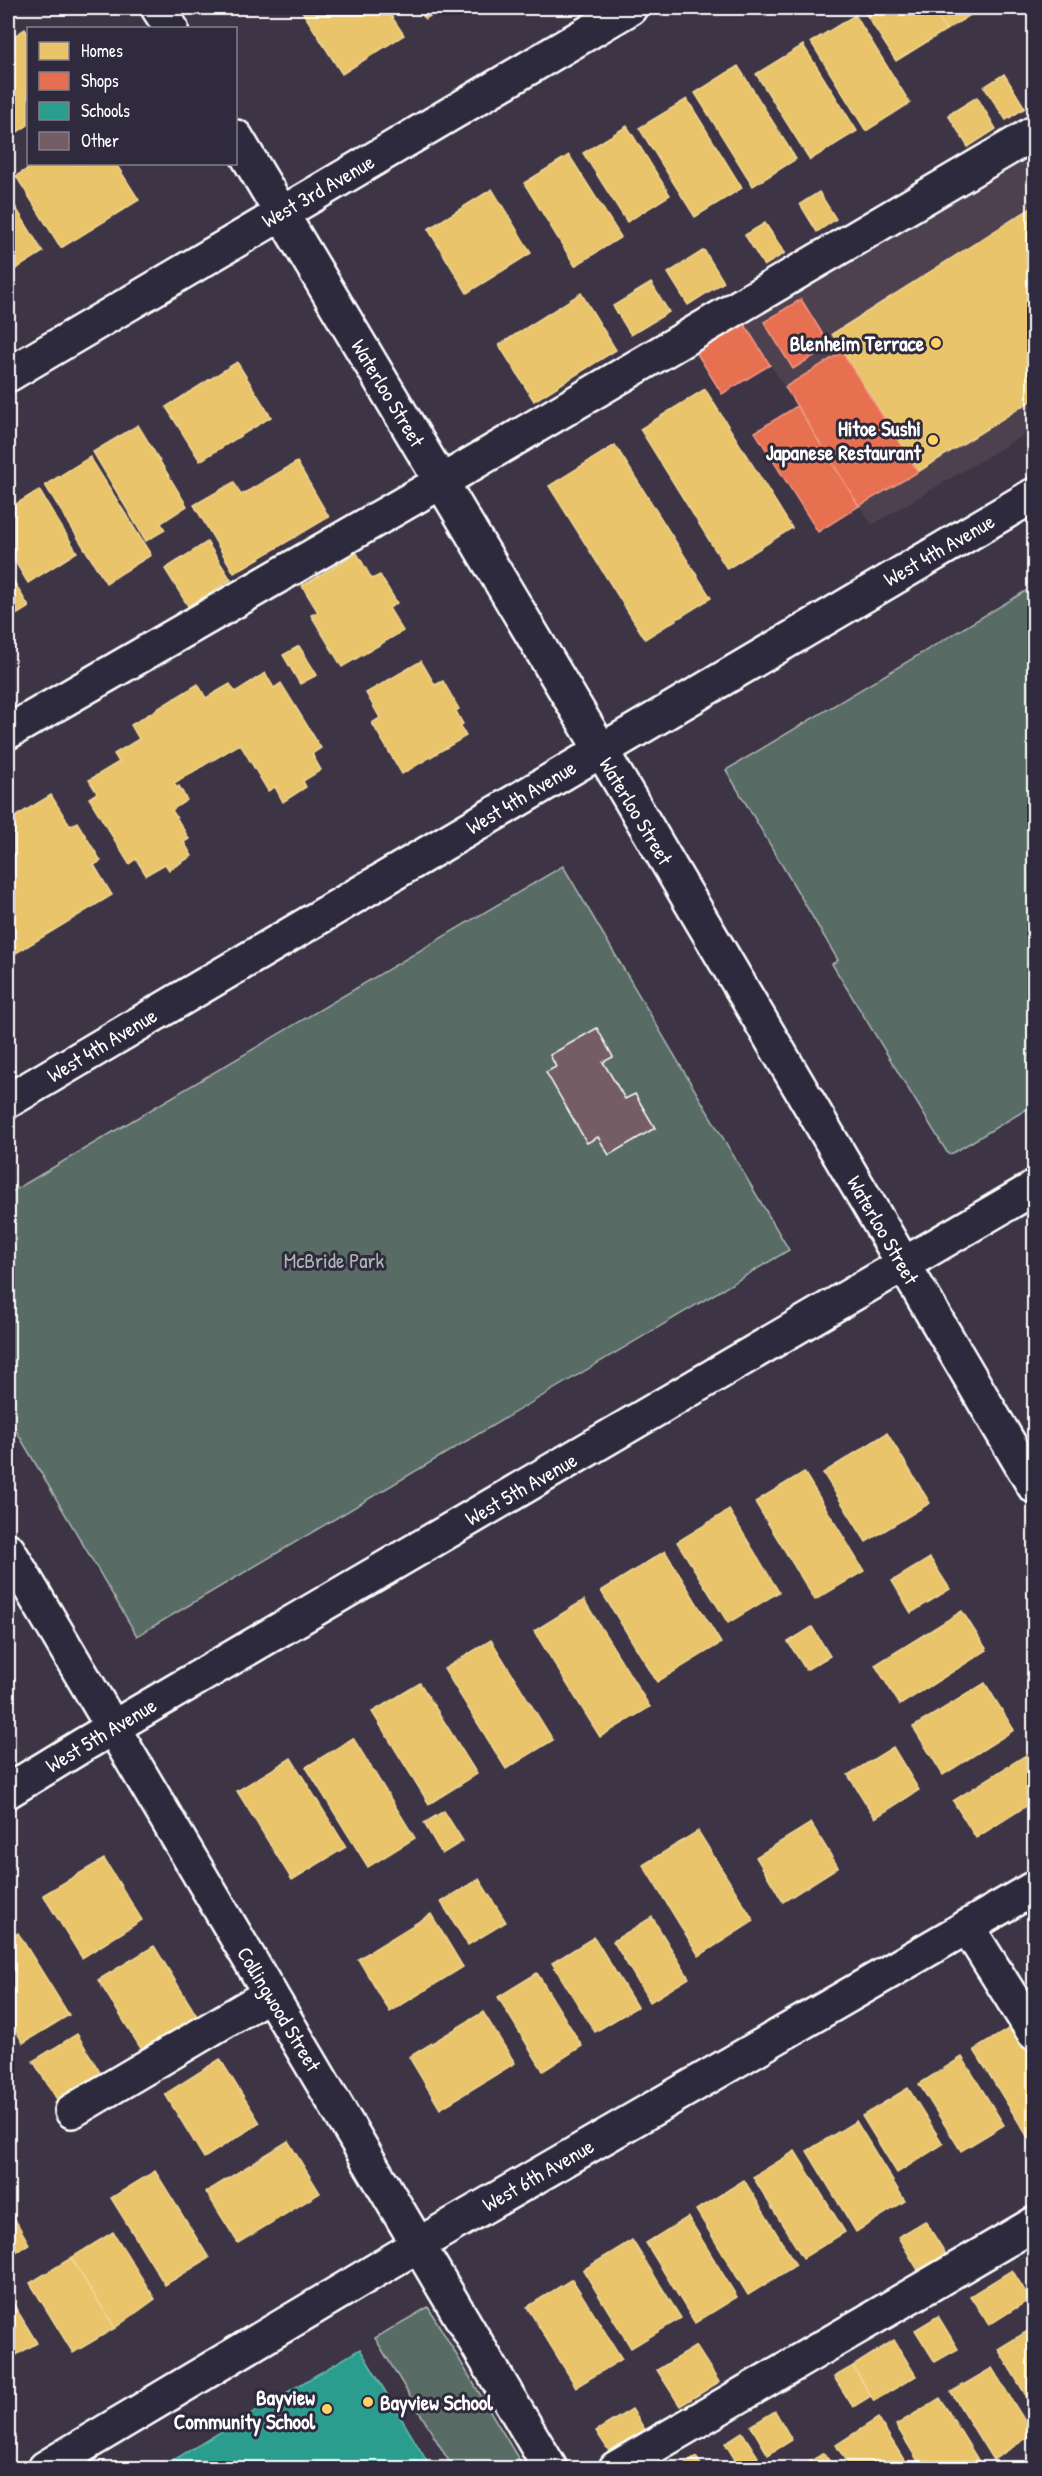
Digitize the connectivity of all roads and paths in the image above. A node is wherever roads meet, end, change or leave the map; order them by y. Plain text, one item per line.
1 (158, 8) edge
2 (630, 8) edge
3 (170, 27) edge
4 (1035, 133) edge
5 (237, 139) edge
6 (280, 213) junction
7 (8, 375) edge
8 (441, 482) junction
9 (1035, 495) edge
10 (8, 732) edge
11 (600, 750) junction
12 (8, 1101) edge
13 (1035, 1188) edge
14 (904, 1264) junction
15 (1035, 1486) edge
16 (8, 1550) edge
17 (112, 1728) junction
18 (8, 1791) edge
19 (1035, 1888) edge
20 (968, 1928) junction
21 (270, 1994) junction
22 (1035, 2033) edge
23 (72, 2111) dead end
24 (1035, 2224) edge
25 (418, 2245) junction
26 (45, 2469) edge
27 (550, 2469) edge
28 (616, 2469) edge

1 - 3 street
2 - 6 street, West 3rd Avenue
4 - 8 street
5 - 6 street, Waterloo Street
6 - 7 street, West 3rd Avenue
6 - 8 street, Waterloo Street
8 - 10 street
8 - 11 street, Waterloo Street
9 - 11 street, West 4th Avenue
11 - 12 street, West 4th Avenue
11 - 14 street, Waterloo Street
13 - 14 street, West 5th Avenue
14 - 15 street, Waterloo Street
14 - 17 street, West 5th Avenue
16 - 17 street, Collingwood Street
17 - 18 street, West 5th Avenue
17 - 21 street, Collingwood Street
19 - 20 street, West 6th Avenue
20 - 22 street
20 - 25 street, West 6th Avenue
21 - 23 street
21 - 25 street, Collingwood Street
24 - 28 street
25 - 26 street, West 6th Avenue
25 - 27 street, Collingwood Street

